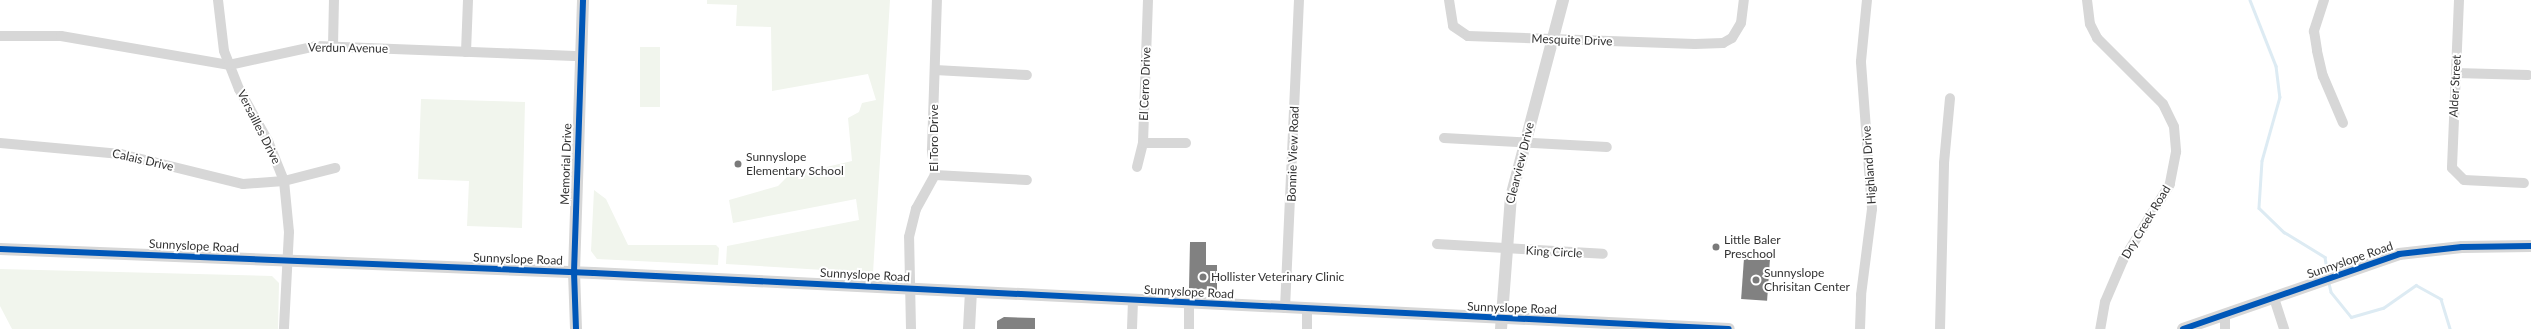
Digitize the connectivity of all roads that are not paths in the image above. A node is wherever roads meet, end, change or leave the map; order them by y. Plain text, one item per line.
1 (218, 0) edge
2 (334, 0) edge
3 (468, 0) edge
4 (583, 0) edge
5 (938, 0) edge
6 (1148, 0) edge
7 (1300, 0) edge
8 (1450, 0) edge
9 (1563, 0) edge
10 (1744, 0) edge
11 (1867, 0) edge
12 (2087, 0) edge
13 (2324, 0) edge
14 (2459, 0) edge
15 (0, 36) edge
16 (1554, 40) junction
17 (333, 46) junction
18 (466, 52) junction
19 (581, 56) junction
20 (229, 65) junction
21 (935, 70) junction
22 (2456, 73) junction
23 (1027, 75) dead end
24 (2528, 75) dead end
25 (1950, 98) dead end
26 (2343, 123) dead end
27 (1444, 138) dead end
28 (1143, 143) junction
29 (1186, 143) dead end
30 (1524, 143) junction
31 (0, 144) edge
32 (1607, 147) dead end
33 (1137, 167) dead end
34 (335, 168) dead end
35 (935, 175) junction
36 (1027, 180) dead end
37 (284, 181) junction
38 (2524, 183) dead end
39 (1438, 244) dead end
40 (2531, 246) edge
41 (0, 249) edge
42 (1505, 250) junction
43 (1603, 254) dead end
44 (288, 262) junction
45 (574, 272) junction
46 (910, 292) junction
47 (971, 292) junction
48 (2274, 298) junction
49 (1134, 300) junction
50 (1189, 304) junction
51 (1286, 308) junction
52 (1307, 309) junction
53 (2225, 314) junction
54 (1501, 323) edge
55 (284, 329) edge
56 (576, 329) edge
57 (911, 329) edge
58 (969, 329) edge
59 (1132, 329) edge
60 (1189, 329) edge
61 (1306, 329) edge
62 (1729, 329) edge
63 (1860, 329) edge
64 (1940, 329) edge
65 (2100, 329) edge
66 (2183, 329) edge
67 (2225, 329) edge
68 (2284, 329) edge

1 - 20 street, Versailles Drive
2 - 17 street
3 - 18 street
4 - 19 street, Memorial Drive
5 - 21 street, El Toro Drive
6 - 28 street, El Cerro Drive
7 - 51 street, Bonnie View Road
8 - 16 street, Mesquite Drive
9 - 16 street, Clearview Drive
10 - 16 street, Mesquite Drive
11 - 63 street, Highland Drive
12 - 65 street, Dry Creek Road
13 - 26 street
14 - 22 street, Alder Street
15 - 20 street, Verdun Avenue
16 - 30 street, Clearview Drive
17 - 18 street, Verdun Avenue
17 - 20 street, Verdun Avenue
18 - 19 street, Verdun Avenue
19 - 45 street, Memorial Drive
20 - 37 street, Versailles Drive
21 - 23 street
21 - 35 street, El Toro Drive
22 - 24 street
22 - 38 street, Alder Street
25 - 64 street
27 - 30 street
28 - 29 street
28 - 33 street, El Cerro Drive
30 - 32 street
30 - 42 street, Clearview Drive
31 - 37 street, Calais Drive
34 - 37 street, Calais Drive
35 - 36 street
35 - 46 street, El Toro Drive
37 - 44 street, Versailles Drive
39 - 42 street, King Circle
40 - 48 street, Sunnyslope Road
41 - 44 street, Sunnyslope Road
42 - 43 street, King Circle
42 - 54 street, Clearview Drive
44 - 45 street, Sunnyslope Road
44 - 55 street, Versailles Drive
45 - 46 street, Sunnyslope Road
45 - 56 street, Memorial Drive
46 - 47 street, Sunnyslope Road
46 - 57 street, El Toro Drive
47 - 49 street, Sunnyslope Road
47 - 58 street
48 - 53 street, Sunnyslope Road
48 - 68 street
49 - 50 street, Sunnyslope Road
49 - 59 street
50 - 51 street, Sunnyslope Road
50 - 60 street
51 - 52 street, Sunnyslope Road
52 - 54 street, Sunnyslope Road
52 - 61 street
53 - 66 street, Sunnyslope Road
53 - 67 street
54 - 62 street, Sunnyslope Road

